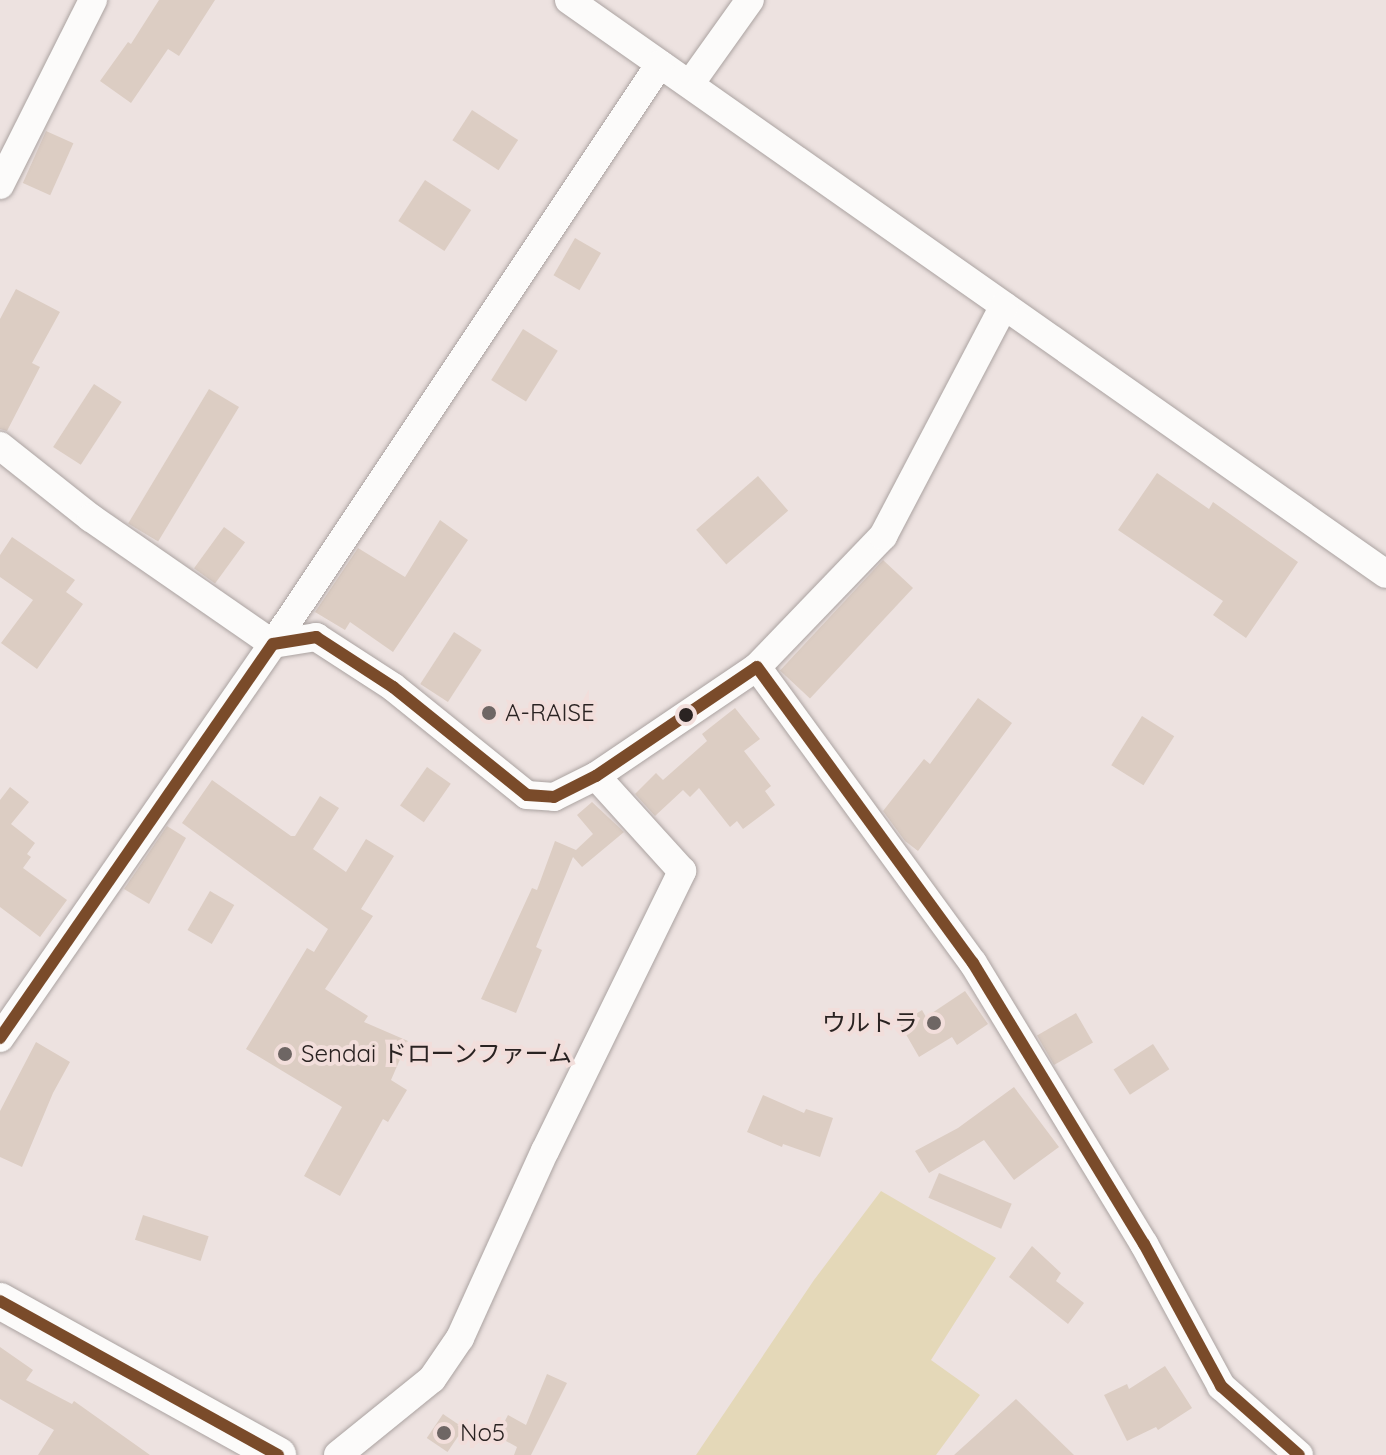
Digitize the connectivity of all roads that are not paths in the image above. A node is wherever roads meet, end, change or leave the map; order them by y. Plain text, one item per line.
1 (93, 0) edge
2 (569, 0) edge
3 (750, 0) edge
4 (660, 64) junction
5 (690, 84) junction
6 (0, 185) edge
7 (1004, 306) junction
8 (0, 446) edge
9 (1386, 574) edge
10 (273, 644) junction
11 (757, 667) junction
12 (596, 776) junction
13 (0, 1038) edge
14 (0, 1301) edge
15 (278, 1455) edge
16 (338, 1455) edge
17 (1299, 1455) edge

1 - 6 street
2 - 4 street
3 - 5 street
4 - 5 street
4 - 10 street
5 - 7 street
7 - 9 street
7 - 11 street
8 - 10 street
10 - 12 street
10 - 13 street
11 - 12 street
11 - 17 street
12 - 16 street
14 - 15 main road

